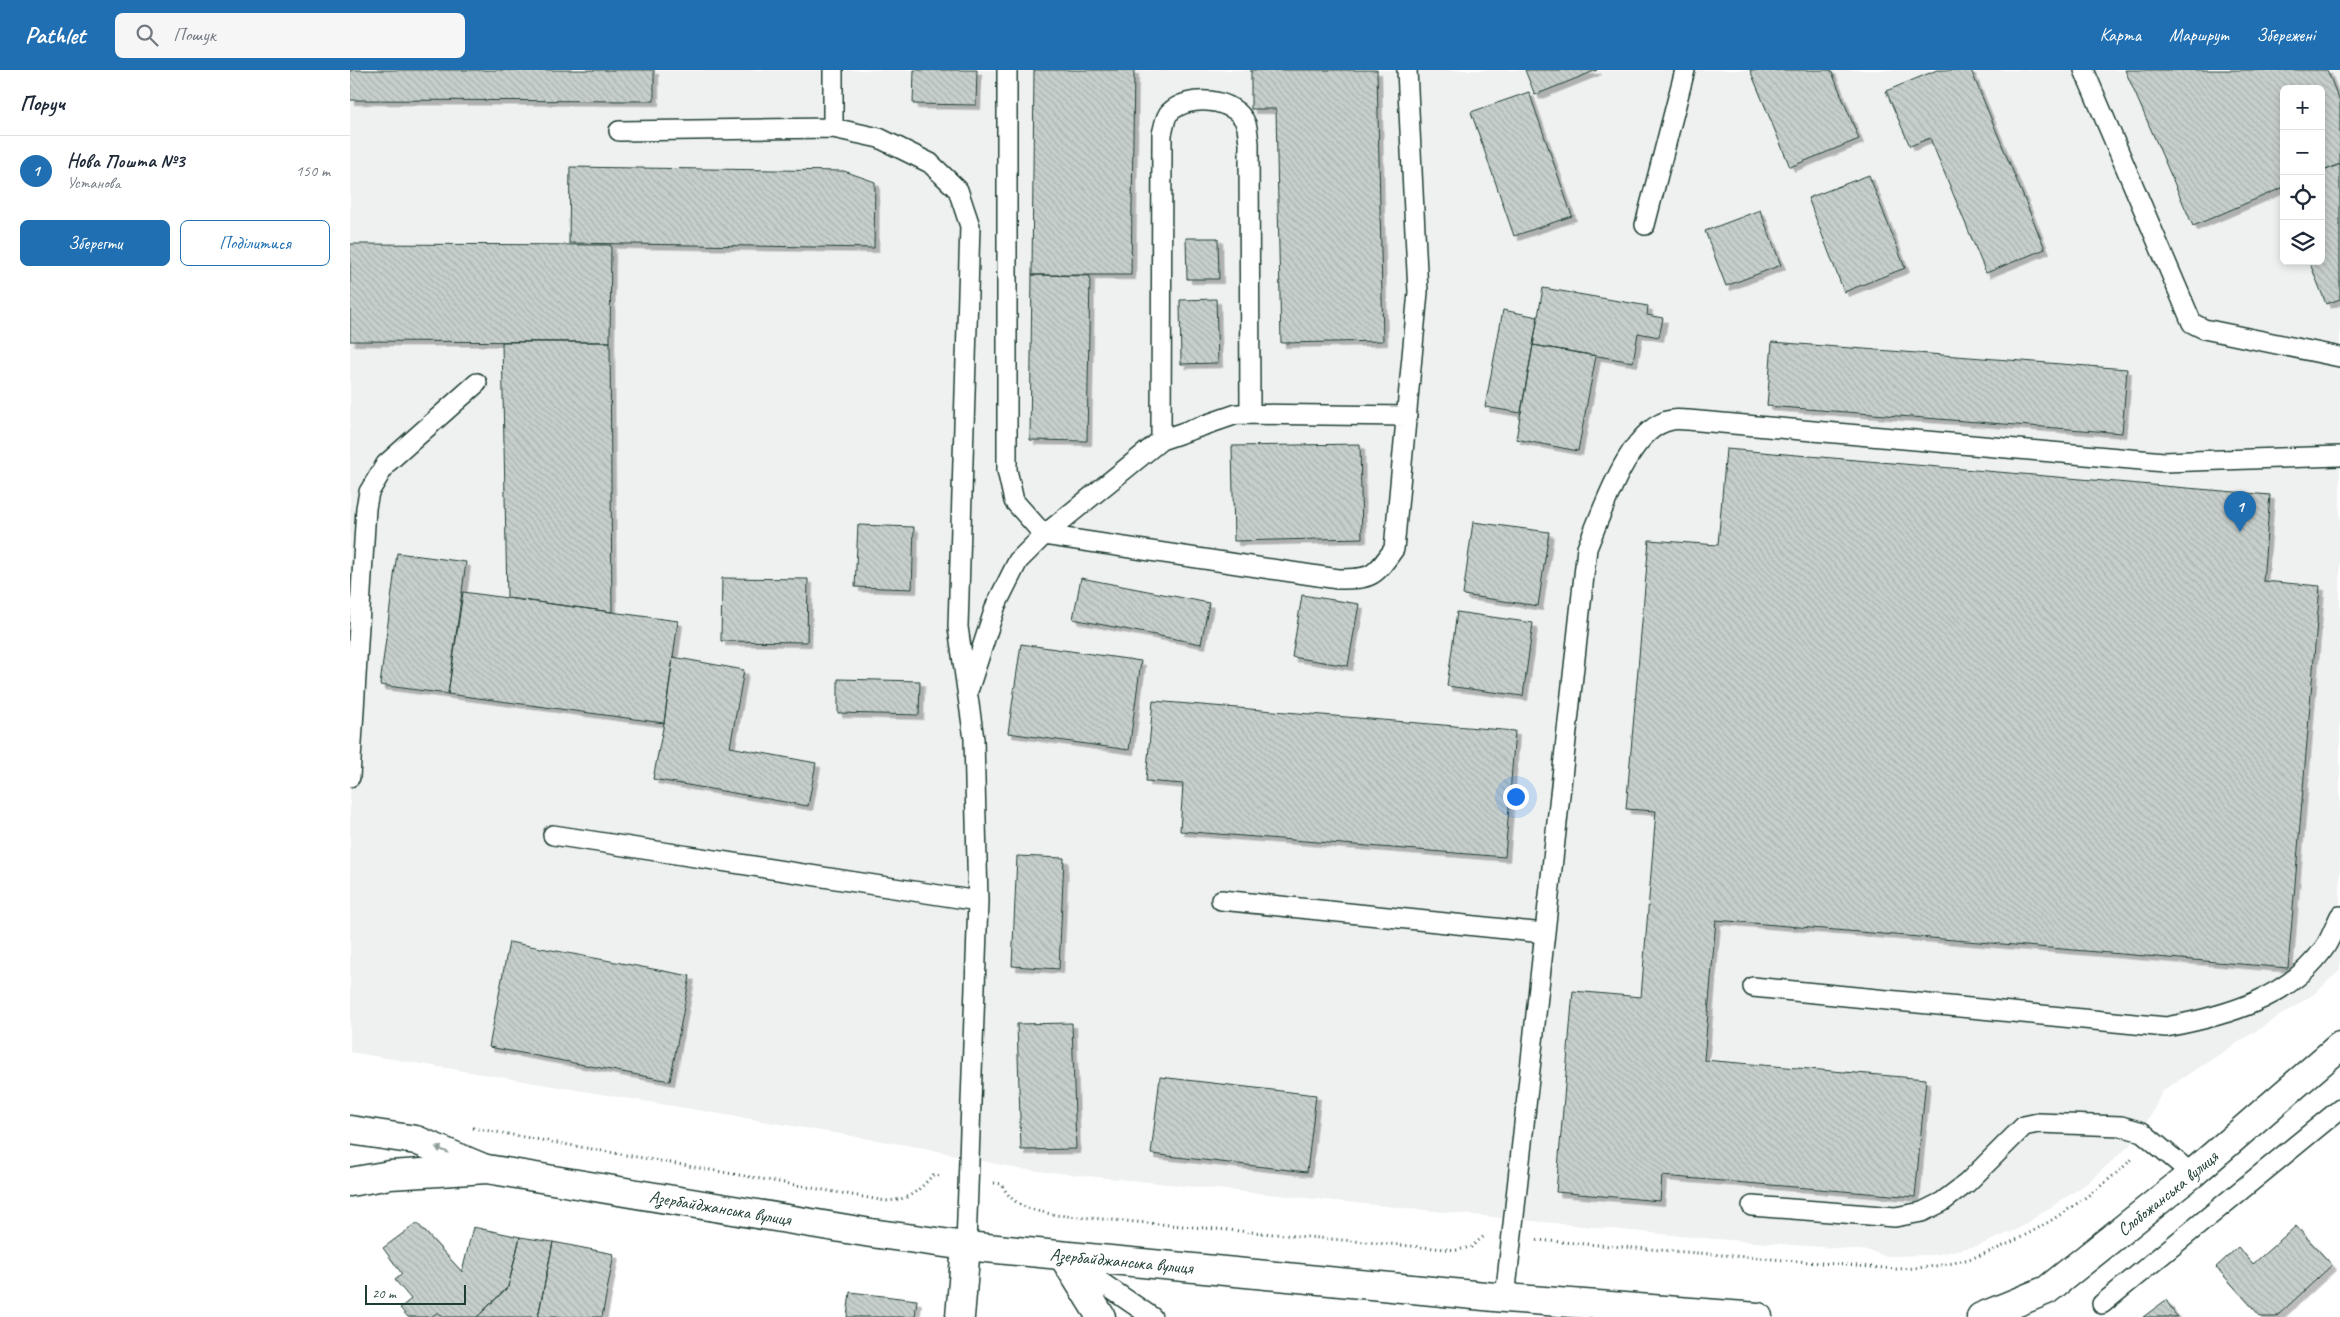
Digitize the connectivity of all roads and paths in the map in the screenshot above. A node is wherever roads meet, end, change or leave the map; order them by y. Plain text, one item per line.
1 (833, 70) edge
2 (1007, 70) edge
3 (1408, 70) edge
4 (1685, 70) edge
5 (2084, 70) edge
6 (833, 128) junction
7 (619, 131) dead end
8 (1645, 226) dead end
9 (2340, 357) edge
10 (477, 383) dead end
11 (1250, 414) junction
12 (1407, 416) junction
13 (1161, 440) junction
14 (2340, 456) edge
15 (1044, 534) junction
16 (968, 691) junction
17 (350, 777) edge
18 (553, 835) dead end
19 (1221, 900) dead end
20 (978, 901) junction
21 (2340, 916) edge
22 (1544, 933) junction
23 (1753, 987) dead end
24 (2340, 1046) edge
25 (2340, 1109) edge
26 (472, 1128) dead end
27 (350, 1130) edge
28 (2152, 1140) junction
29 (487, 1169) junction
30 (2192, 1174) junction
31 (968, 1179) junction
32 (350, 1182) edge
33 (1752, 1206) dead end
34 (1510, 1238) junction
35 (966, 1246) junction
36 (1063, 1256) junction
37 (1505, 1298) junction
38 (2102, 1304) dead end
39 (1742, 1316) edge
40 (960, 1317) edge
41 (1101, 1317) edge
42 (1152, 1317) edge
43 (1981, 1317) edge

1 - 6 lane
2 - 15 lane
3 - 12 lane
4 - 8 lane
5 - 9 lane
6 - 7 lane
6 - 16 lane
10 - 17 lane
11 - 12 lane
11 - 13 lane
11 - 13 lane
12 - 15 lane
13 - 15 lane
14 - 22 lane
15 - 16 lane
16 - 20 lane
18 - 20 lane
19 - 22 lane
20 - 31 lane
21 - 23 lane
22 - 34 lane
24 - 30 street, Слобожанська вулиця
25 - 38 lane
26 - 31 path
29 -> 27 street, Азербайджанська вулиця
28 - 30 lane
28 - 33 lane
28 - 34 path
29 - 32 street, Азербайджанська вулиця
29 - 35 street, Азербайджанська вулиця
30 - 43 street, Слобожанська вулиця
31 - 34 path
31 - 35 lane
34 - 37 lane
35 - 36 street, Азербайджанська вулиця
35 - 40 street
36 - 37 street, Азербайджанська вулиця
36 - 41 street
36 - 42 lane
37 - 39 street, Азербайджанська вулиця

